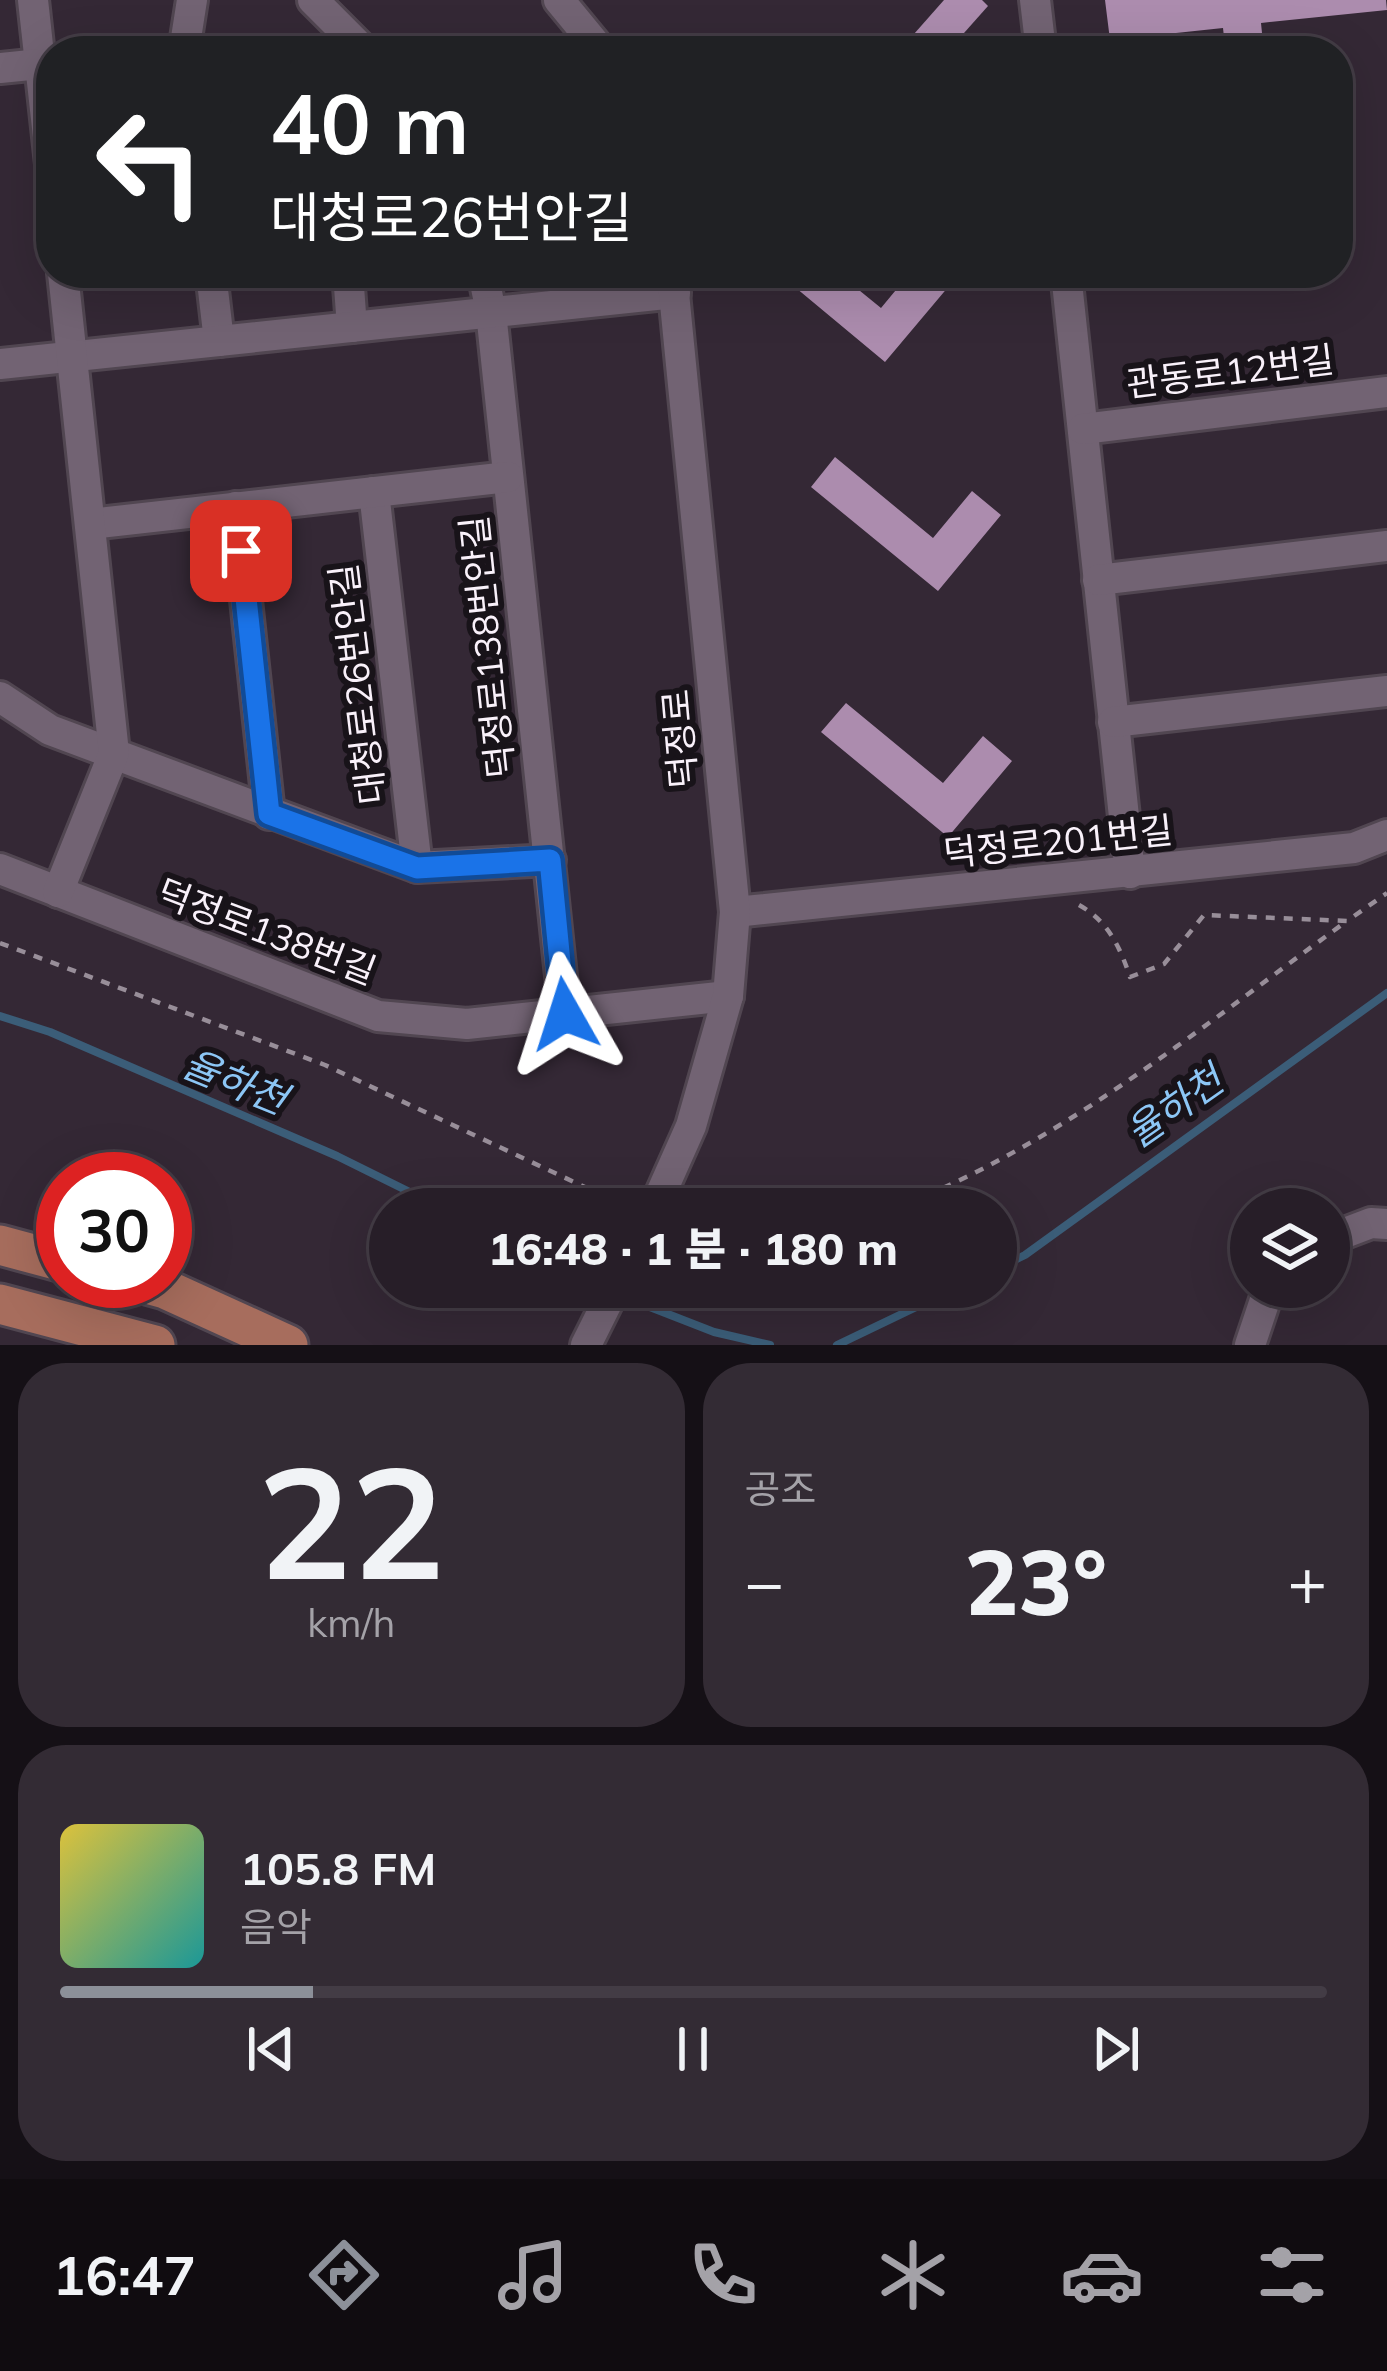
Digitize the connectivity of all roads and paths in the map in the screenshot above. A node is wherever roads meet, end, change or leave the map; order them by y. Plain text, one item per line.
1 (33, 0) edge
2 (192, 0) edge
3 (313, 0) edge
4 (559, 0) edge
5 (1035, 0) edge
6 (37, 36) edge
7 (186, 36) edge
8 (348, 36) edge
9 (589, 36) edge
10 (1039, 36) edge
11 (36, 64) edge
12 (0, 68) edge
13 (65, 288) edge
14 (213, 288) edge
15 (349, 288) edge
16 (486, 288) edge
17 (644, 288) edge
18 (674, 288) edge
19 (1068, 288) edge
20 (491, 313) junction
21 (352, 328) junction
22 (219, 341) junction
23 (72, 357) junction
24 (0, 364) edge
25 (1387, 392) edge
26 (1083, 429) junction
27 (508, 476) junction
28 (374, 491) junction
29 (236, 507) junction
30 (90, 524) junction
31 (1387, 546) edge
32 (1098, 580) junction
33 (1387, 691) edge
34 (0, 697) edge
35 (1114, 722) junction
36 (115, 753) junction
37 (269, 814) junction
38 (1387, 835) edge
39 (550, 860) junction
40 (417, 868) junction
41 (0, 869) edge
42 (1130, 873) junction
43 (58, 892) junction
44 (1387, 892) edge
45 (1066, 898) dead end
46 (734, 912) junction
47 (1347, 921) junction
48 (0, 943) edge
49 (728, 996) junction
50 (565, 1014) junction
51 (586, 1188) edge
52 (663, 1188) edge
53 (950, 1188) edge
54 (1387, 1223) edge
55 (1350, 1231) edge
56 (0, 1245) edge
57 (36, 1255) edge
58 (192, 1301) edge
59 (0, 1304) edge
60 (604, 1308) edge
61 (1262, 1308) edge
62 (155, 1345) edge
63 (288, 1345) edge
64 (586, 1345) edge
65 (1250, 1345) edge

1 - 6 street
2 - 7 street
3 - 8 street
4 - 9 street
5 - 10 street
11 - 12 street
13 - 23 street
14 - 22 street
15 - 21 street
16 - 20 street, 덕정로138번안길
17 - 20 street
18 - 46 street, 덕정로
19 - 26 street, 관동로12번길
20 - 21 street
20 - 27 street, 덕정로138번안길
21 - 22 street
22 - 23 street
23 - 24 street
23 - 30 street
25 - 26 street, 관동로12번길
26 - 32 street, 관동로12번길
27 - 28 street
27 - 39 street, 덕정로138번안길
28 - 29 street
28 - 40 street, 대청로26번안길
29 - 30 street
29 - 37 street
30 - 36 street
31 - 32 street
32 - 35 street, 관동로12번길
33 - 35 street
34 - 36 street, 대청로26번안길
35 - 42 street, 관동로12번길
36 - 37 street, 대청로26번안길
36 - 43 street
37 - 40 street, 대청로26번안길
38 - 42 street, 덕정로201번길
39 - 40 street, 대청로26번안길
39 - 50 street, 덕정로138번안길
41 - 43 street, 덕정로138번길
42 - 46 street, 덕정로201번길
43 - 50 street, 덕정로138번길
44 - 47 path
45 - 47 path
46 - 49 street, 덕정로
47 - 53 path
48 - 51 path
49 - 50 street, 덕정로138번길
49 - 52 street, 덕정로
54 - 55 street
56 - 57 main road
58 - 63 main road
59 - 62 main road
60 - 64 street
61 - 65 street

